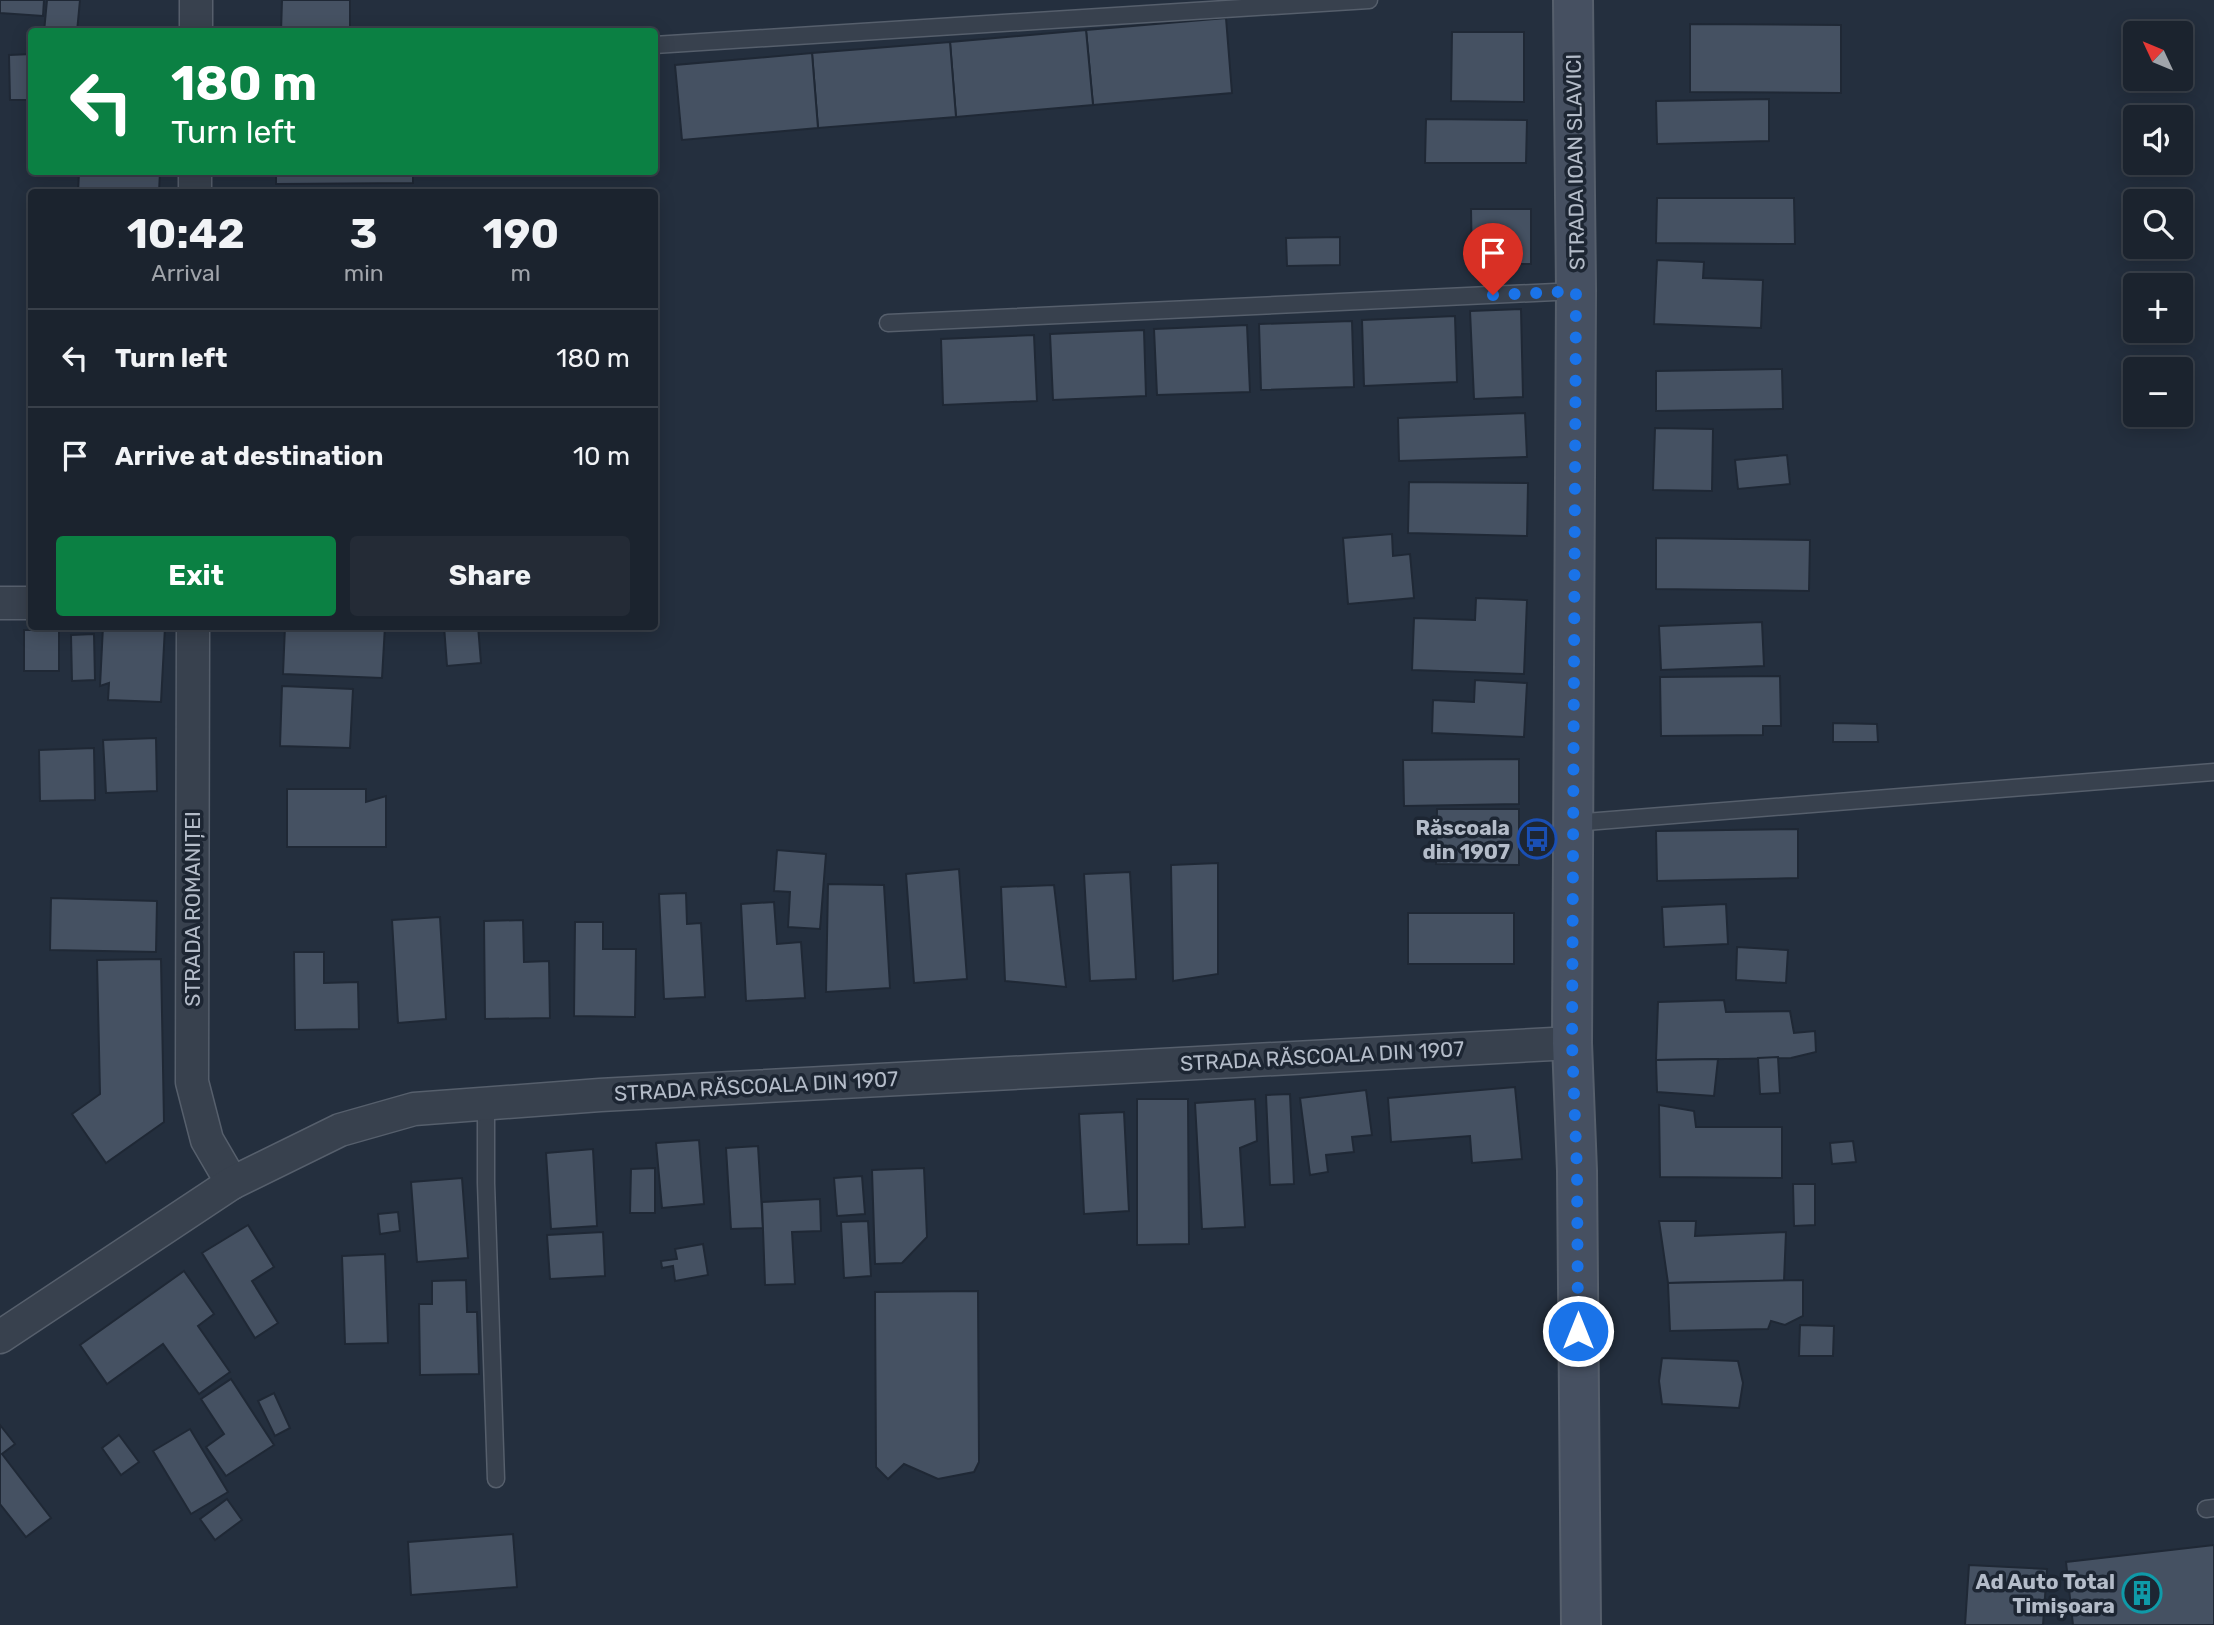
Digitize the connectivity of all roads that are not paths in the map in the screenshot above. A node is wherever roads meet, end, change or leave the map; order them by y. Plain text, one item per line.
1 (196, 0) edge
2 (1369, 0) edge
3 (1573, 0) edge
4 (196, 28) edge
5 (658, 44) edge
6 (1576, 291) junction
7 (888, 323) dead end
8 (0, 603) edge
9 (28, 603) edge
10 (193, 630) edge
11 (2214, 772) edge
12 (1573, 823) junction
13 (1572, 1043) junction
14 (486, 1104) junction
15 (232, 1182) junction
16 (0, 1337) edge
17 (496, 1479) dead end
18 (1580, 1625) edge

1 - 4 street
2 - 5 lane
3 - 6 main road, STRADA IOAN SLAVICI
6 - 7 lane
6 - 12 main road, STRADA IOAN SLAVICI
8 - 9 street
10 - 15 street, STRADA ROMANIȚEI
11 - 12 lane
12 - 13 main road, STRADA IOAN SLAVICI
13 - 14 street, STRADA RĂSCOALA DIN 1907
13 - 18 main road, STRADA IOAN SLAVICI
14 - 15 street, STRADA RĂSCOALA DIN 1907
14 - 17 lane
15 - 16 street, STRADA RĂSCOALA DIN 1907

